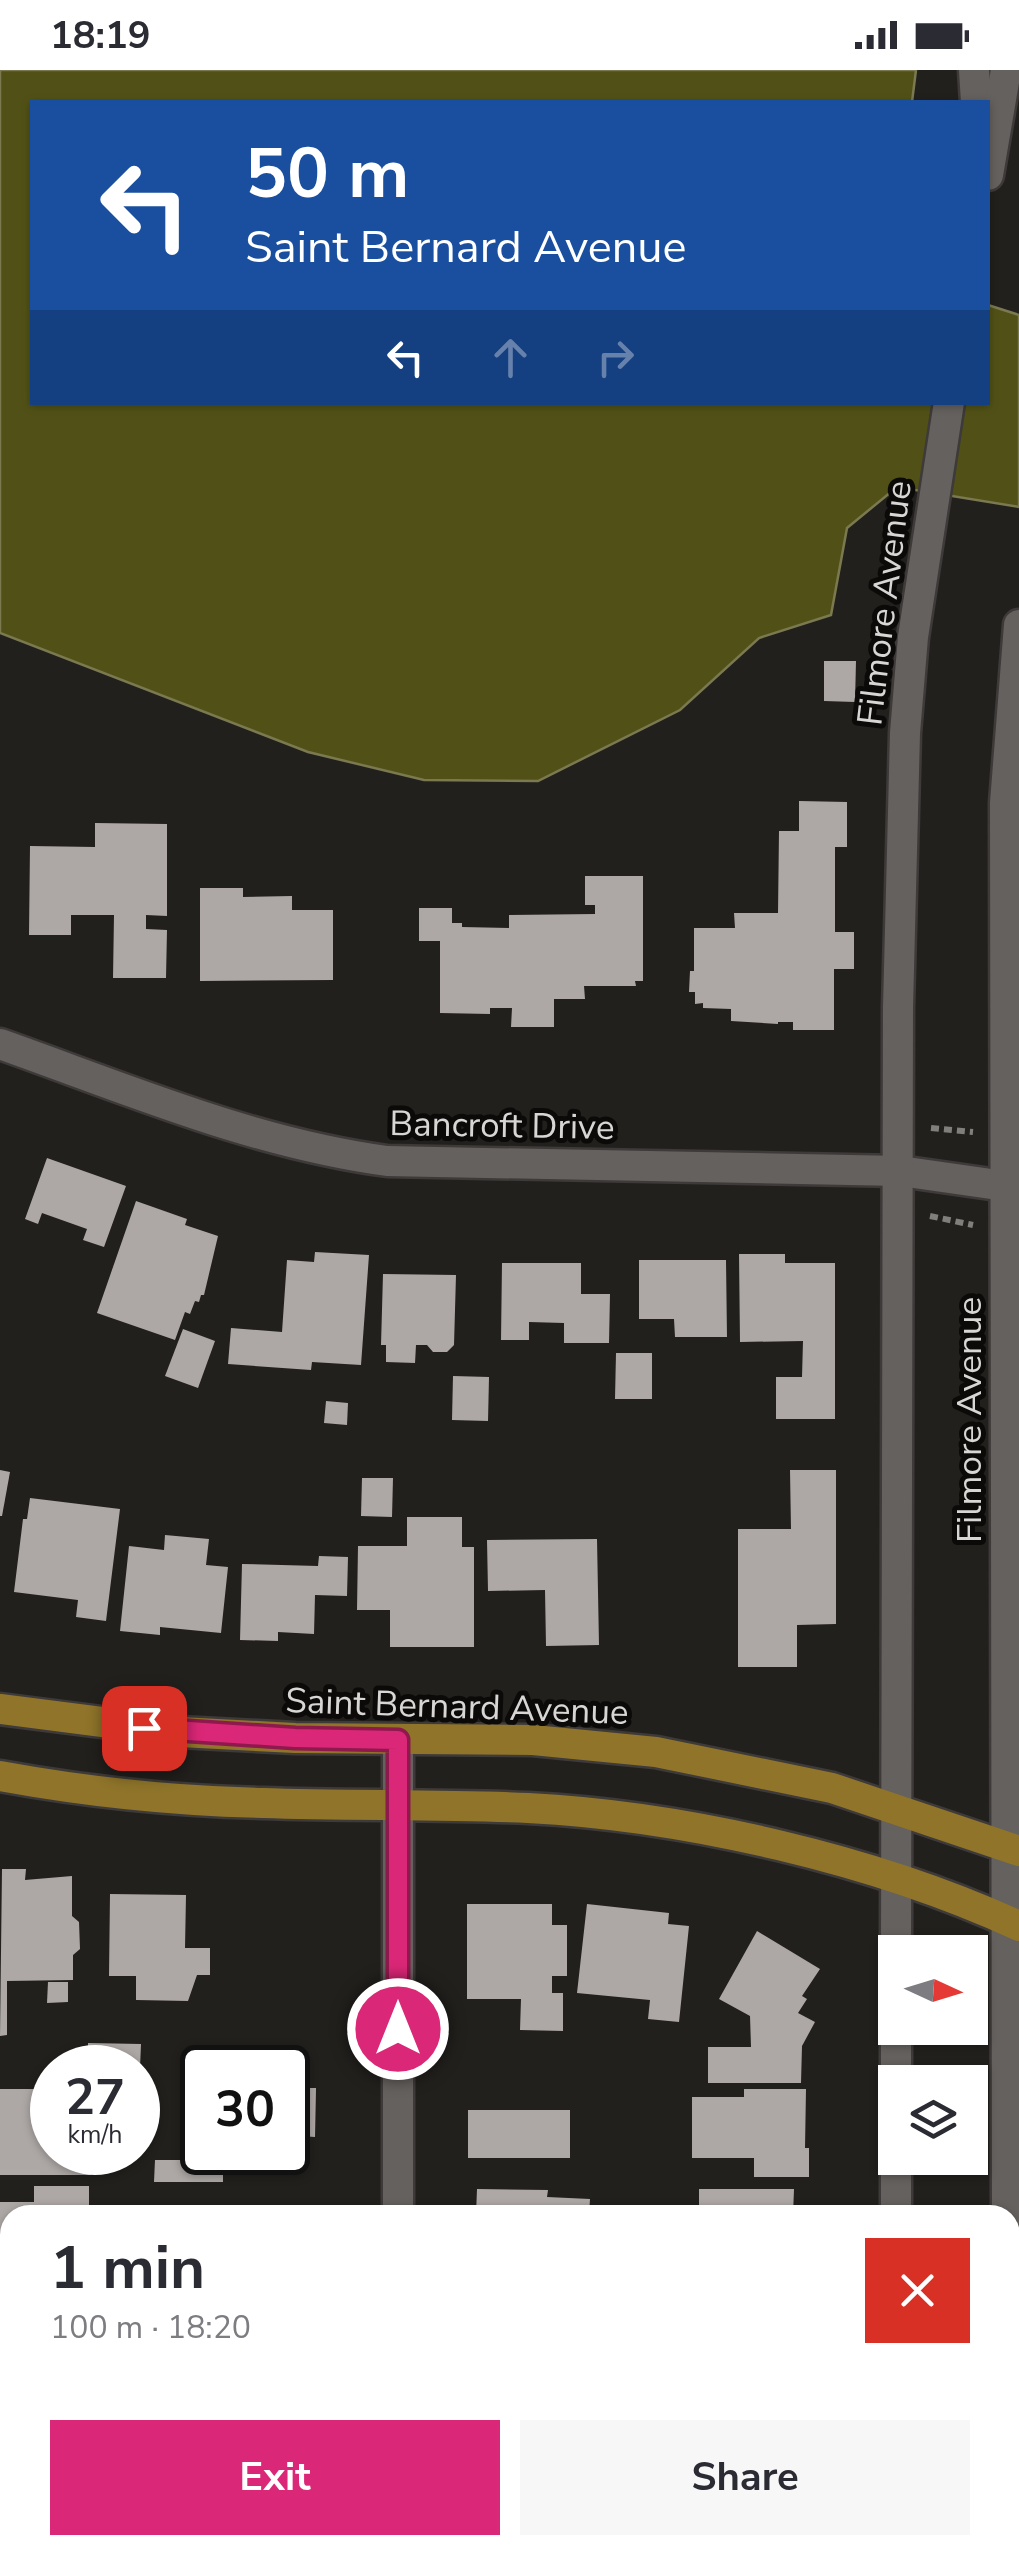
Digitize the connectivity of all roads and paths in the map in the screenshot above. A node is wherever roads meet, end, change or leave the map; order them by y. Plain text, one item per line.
1 (974, 70) edge
2 (1006, 70) edge
3 (976, 100) edge
4 (990, 163) edge
5 (948, 405) edge
6 (1019, 625) edge
7 (0, 1044) edge
8 (929, 1128) dead end
9 (984, 1133) dead end
10 (900, 1170) junction
11 (1013, 1187) edge
12 (930, 1216) dead end
13 (984, 1227) dead end
14 (0, 1708) edge
15 (398, 1740) junction
16 (0, 1776) edge
17 (398, 1806) junction
18 (896, 1808) junction
19 (1012, 1848) edge
20 (896, 1878) junction
21 (1014, 1924) edge
22 (896, 1935) edge
23 (896, 2175) edge
24 (398, 2205) edge
25 (896, 2205) edge
26 (1007, 2205) edge

1 - 3 street
2 - 4 street
5 - 10 street, Filmore Avenue
6 - 11 street, Filmore Avenue
7 - 10 street, Bancroft Drive
8 - 9 path
10 - 11 street, Bancroft Drive
10 - 18 street, Filmore Avenue
11 - 19 street, Filmore Avenue
12 - 13 path
14 - 15 main road, Saint Bernard Avenue
15 - 17 street
15 - 18 main road, Saint Bernard Avenue
16 - 17 main road
17 - 20 main road
17 - 24 street
18 - 19 main road, Saint Bernard Avenue
18 - 20 street, Filmore Avenue
19 - 21 street, Filmore Avenue
20 - 21 main road
20 - 22 street, Filmore Avenue
21 - 26 street, Filmore Avenue
23 - 25 street

